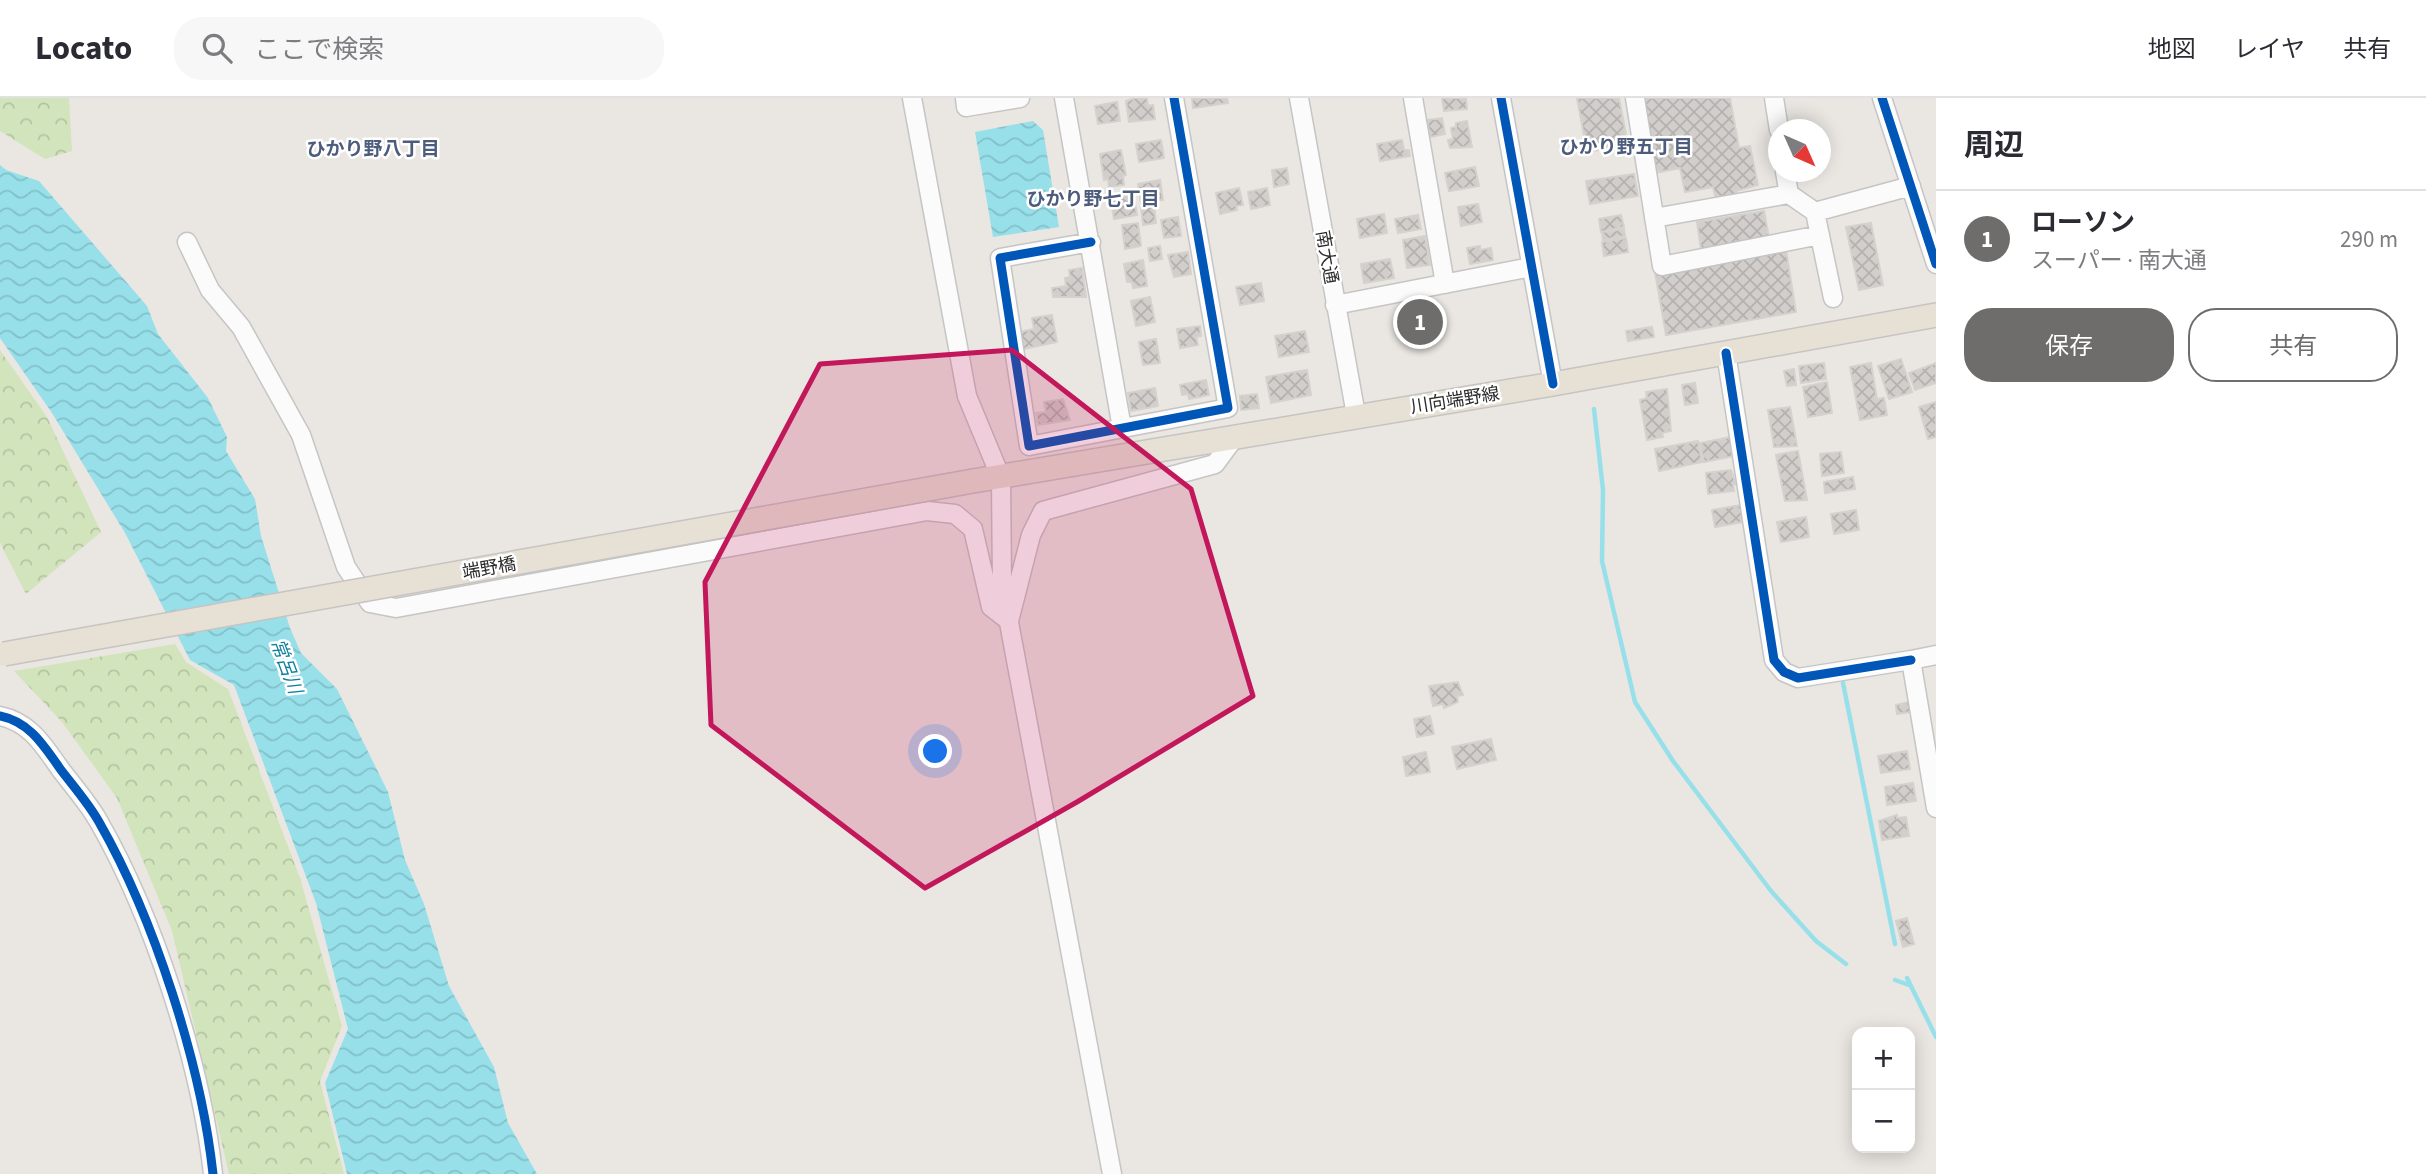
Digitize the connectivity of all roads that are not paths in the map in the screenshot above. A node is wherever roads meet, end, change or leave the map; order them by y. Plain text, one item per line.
1 (912, 98) edge
2 (965, 98) edge
3 (1020, 98) edge
4 (1064, 98) edge
5 (1174, 98) edge
6 (1299, 98) edge
7 (1413, 98) edge
8 (1501, 98) edge
9 (1634, 98) edge
10 (1774, 98) edge
11 (1882, 98) edge
12 (1777, 119) edge
13 (1786, 182) edge
14 (1911, 186) junction
15 (1788, 194) junction
16 (1815, 212) junction
17 (1654, 218) junction
18 (1820, 235) junction
19 (187, 242) dead end
20 (1091, 242) junction
21 (1936, 264) edge
22 (1531, 267) junction
23 (1445, 284) junction
24 (1833, 298) dead end
25 (1335, 305) junction
26 (1936, 315) edge
27 (1726, 352) junction
28 (1553, 384) junction
29 (1356, 415) junction
30 (1122, 428) junction
31 (1235, 437) junction
32 (1001, 478) junction
33 (973, 481) joint
34 (1009, 621) junction
35 (2, 655) edge
36 (1936, 655) edge
37 (1911, 660) junction
38 (0, 716) edge
39 (1936, 808) edge
40 (213, 1174) edge
41 (1112, 1174) edge

1 - 32 street
2 - 3 street
4 - 20 street
5 - 30 street
6 - 25 street, 南大通
7 - 23 street
8 - 22 street
9 - 17 street
10 - 12 street
11 - 14 street
13 - 15 street
14 - 16 street
14 - 21 street
15 - 16 street
15 - 17 street
16 - 18 street
17 - 18 street
18 - 24 street
19 - 34 street
20 - 30 street
20 - 30 street
22 - 23 street
22 - 28 street
23 - 25 street
25 - 29 street, 南大通
26 - 27 main road, 川向端野線
27 - 28 main road, 川向端野線
27 - 37 street
28 - 29 main road, 川向端野線
29 - 31 main road, 川向端野線
31 - 32 main road, 川向端野線
31 - 34 street
32 - 33 main road, 川向端野線
32 - 34 street
33 - 35 main road, 端野橋, bridge
34 - 41 street
36 - 37 street
37 - 39 street
38 - 40 street

